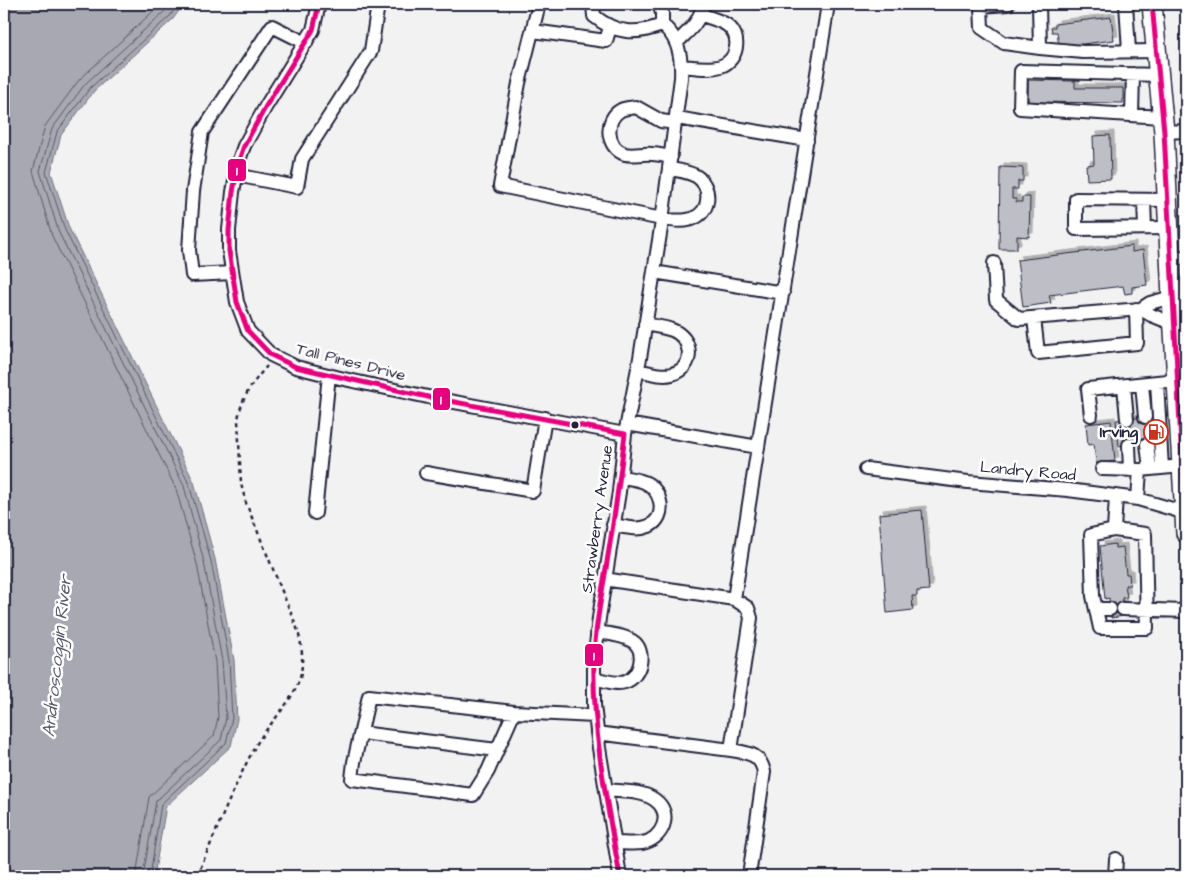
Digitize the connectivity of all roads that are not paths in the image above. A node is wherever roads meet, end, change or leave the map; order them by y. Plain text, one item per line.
1 (319, 4) edge
2 (378, 4) edge
3 (539, 4) edge
4 (593, 4) edge
5 (659, 4) edge
6 (828, 4) edge
7 (1008, 4) edge
8 (1039, 4) edge
9 (1126, 4) edge
10 (1152, 4) edge
11 (702, 9) edge
12 (662, 25) junction
13 (610, 27) junction
14 (533, 31) junction
15 (306, 43) junction
16 (676, 43) junction
17 (1040, 48) junction
18 (1129, 51) junction
19 (1157, 51) junction
20 (682, 66) junction
21 (1133, 74) junction
22 (1159, 75) junction
23 (1132, 115) junction
24 (676, 120) junction
25 (1163, 124) junction
26 (1186, 131) edge
27 (807, 140) junction
28 (670, 163) junction
29 (236, 175) junction
30 (1144, 200) junction
31 (1168, 200) junction
32 (662, 219) junction
33 (1138, 228) junction
34 (1169, 228) junction
35 (1179, 258) edge
36 (994, 263) dead end
37 (654, 272) junction
38 (232, 273) junction
39 (783, 293) junction
40 (1172, 297) junction
41 (1138, 309) junction
42 (1034, 318) junction
43 (645, 324) junction
44 (1174, 324) junction
45 (638, 370) junction
46 (329, 375) junction
47 (1177, 380) junction
48 (1157, 382) junction
49 (1142, 384) junction
50 (1124, 386) junction
51 (1091, 415) dead end
52 (1145, 417) tunnel mouth
53 (545, 418) junction
54 (1127, 419) tunnel mouth
55 (626, 429) junction
56 (1147, 444) tunnel mouth
57 (1129, 445) tunnel mouth
58 (758, 447) junction
59 (1182, 466) junction
60 (866, 469) dead end
61 (1102, 469) dead end
62 (1146, 469) junction
63 (426, 472) dead end
64 (621, 477) junction
65 (1116, 496) junction
66 (1138, 499) junction
67 (314, 513) dead end
68 (1186, 513) edge
69 (613, 525) junction
70 (1114, 530) junction
71 (1186, 533) edge
72 (604, 579) junction
73 (734, 599) junction
74 (1096, 609) junction
75 (1110, 609) dead end
76 (1123, 609) dead end
77 (1146, 610) junction
78 (1186, 611) edge
79 (597, 632) junction
80 (594, 678) junction
81 (514, 712) junction
82 (595, 716) junction
83 (597, 733) junction
84 (361, 734) junction
85 (497, 750) junction
86 (730, 750) junction
87 (606, 790) junction
88 (615, 843) junction
89 (1116, 860) dead end
90 (620, 876) edge
91 (749, 876) edge
92 (1115, 876) edge

1 - 15 street, Tall Pines Drive
2 - 29 street
3 - 14 street
4 - 13 street
5 - 12 street, Strawberry Avenue
6 - 27 street
7 - 17 street
8 - 17 street
9 - 18 street
10 - 19 highway
11 - 16 street
11 - 20 street
12 - 13 street
12 - 16 street, Strawberry Avenue
13 - 14 street
14 - 32 street
15 - 29 street, Tall Pines Drive
15 - 38 street
16 - 20 street, Strawberry Avenue
17 - 18 street
18 - 19 street
19 - 22 highway
20 - 24 street, Strawberry Avenue
21 - 22 street
21 - 23 street
21 - 23 street
22 - 25 highway
23 - 25 street
24 - 27 street
24 - 28 street, Strawberry Avenue
24 - 28 street
25 - 26 street
25 - 31 highway
27 - 39 street
28 - 32 street, Strawberry Avenue
28 - 32 street
29 - 38 street, Tall Pines Drive
30 - 31 street
30 - 33 street
30 - 33 street
31 - 34 highway
32 - 37 street, Strawberry Avenue
33 - 34 street
34 - 35 highway
35 - 40 highway
36 - 42 street
37 - 39 street
37 - 43 street, Strawberry Avenue
38 - 46 street, Tall Pines Drive
39 - 58 street
40 - 41 street
40 - 44 highway
41 - 42 street
41 - 42 street
41 - 44 street
43 - 45 street, Strawberry Avenue
43 - 45 street
44 - 47 highway
45 - 55 street, Strawberry Avenue
46 - 53 street, Tall Pines Drive
46 - 67 street
47 - 48 street
47 - 59 highway
48 - 49 street
48 - 62 street
49 - 50 street
49 - 52 street
50 - 51 street
50 - 54 street
53 - 55 street, Tall Pines Drive
53 - 63 street
55 - 58 street, Tall Pines Drive
55 - 64 street, Strawberry Avenue
56 - 62 street
57 - 62 street
58 - 73 street
59 - 62 street
59 - 68 highway
60 - 65 street, Landry Road
61 - 62 street
62 - 66 street
64 - 69 street, Strawberry Avenue
64 - 69 street
65 - 66 street, Landry Road
65 - 70 street
66 - 68 street, Landry Road
68 - 71 highway
69 - 72 street, Strawberry Avenue
70 - 74 street
70 - 77 street
72 - 73 street
72 - 79 street, Strawberry Avenue
73 - 86 street
74 - 75 street
74 - 77 street
76 - 77 street
77 - 78 street
79 - 80 street, Strawberry Avenue
79 - 80 street
80 - 82 street, Strawberry Avenue
81 - 82 street
81 - 84 street
81 - 85 street
82 - 83 street, Strawberry Avenue
83 - 86 street
83 - 87 street, Strawberry Avenue
84 - 85 street
84 - 85 street
86 - 91 street
87 - 88 street, Strawberry Avenue
87 - 88 street
88 - 90 street, Strawberry Avenue
89 - 92 street

